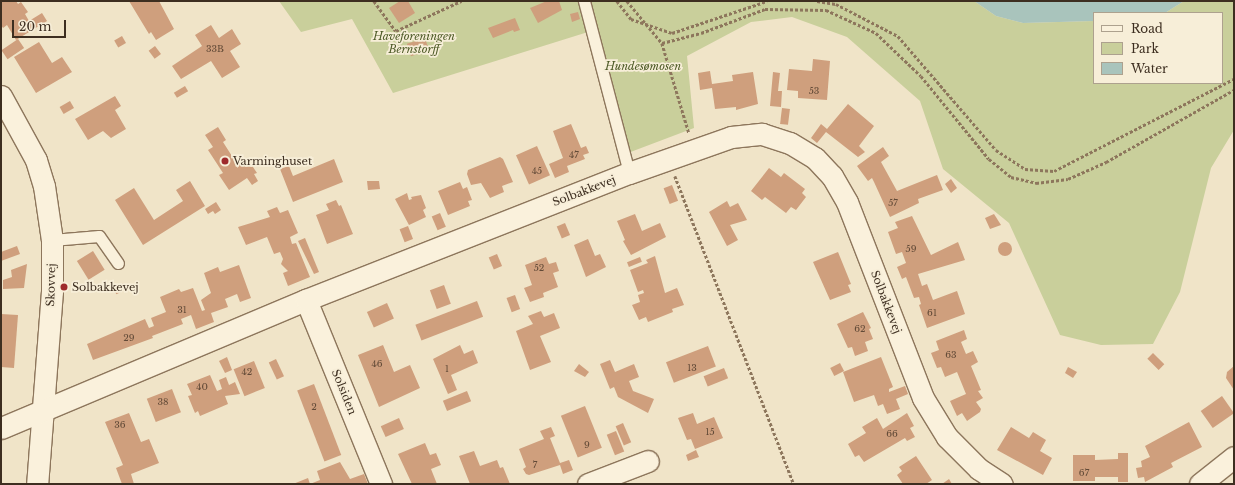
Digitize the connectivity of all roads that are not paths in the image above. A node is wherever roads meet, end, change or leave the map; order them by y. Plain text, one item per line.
1 (584, 1) edge
2 (1, 96) edge
3 (629, 173) junction
4 (52, 240) junction
5 (118, 263) dead end
6 (306, 300) junction
7 (43, 410) junction
8 (1, 428) edge
9 (1234, 457) edge
10 (648, 461) dead end
11 (595, 483) edge
12 (37, 484) edge
13 (382, 484) edge
14 (1002, 484) edge
15 (1200, 484) edge

1 - 3 lane
2 - 4 street, Skovvej
3 - 6 street, Solbakkevej
3 - 14 street, Solbakkevej
4 - 5 lane
4 - 7 street, Skovvej
6 - 7 street, Solbakkevej
6 - 13 street, Solsiden
7 - 8 street, Solbakkevej
7 - 12 street, Skovvej
9 - 15 street
10 - 11 street

